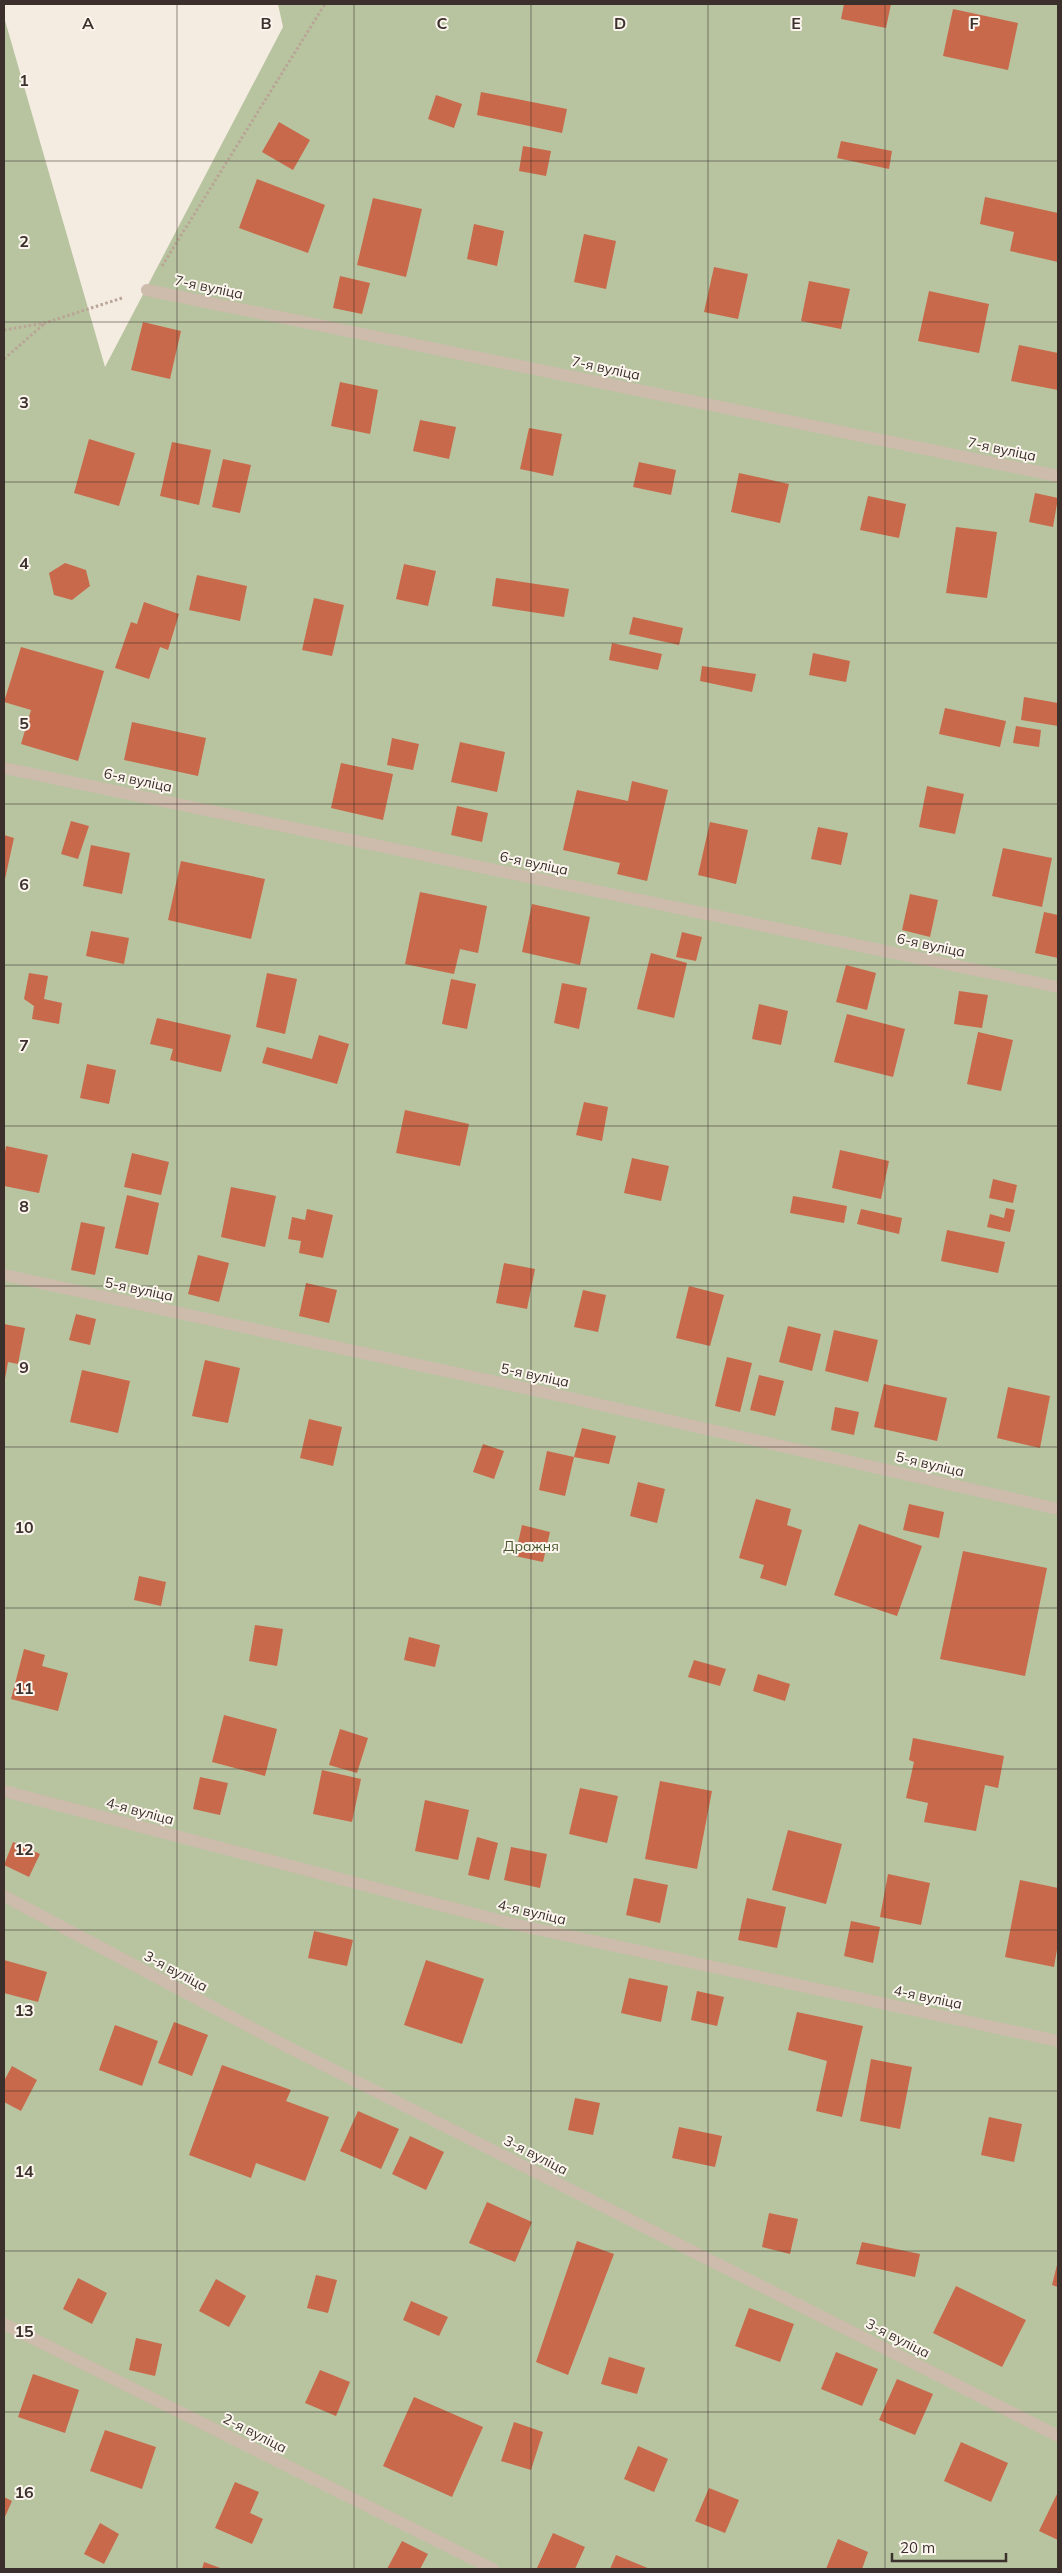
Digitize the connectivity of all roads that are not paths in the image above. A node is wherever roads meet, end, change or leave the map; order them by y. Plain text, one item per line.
1 (147, 290) road end
2 (1058, 476) edge
3 (4, 768) edge
4 (1058, 987) edge
5 (4, 1275) edge
6 (1058, 1509) edge
7 (4, 1791) edge
8 (4, 1896) edge
9 (1058, 2041) edge
10 (4, 2324) edge
11 (1058, 2436) edge
12 (493, 2569) edge

1 - 2 street, 7-я вуліца
3 - 4 street, 6-я вуліца
5 - 6 street, 5-я вуліца
7 - 9 street, 4-я вуліца
8 - 11 street, 3-я вуліца
10 - 12 street, 2-я вуліца

